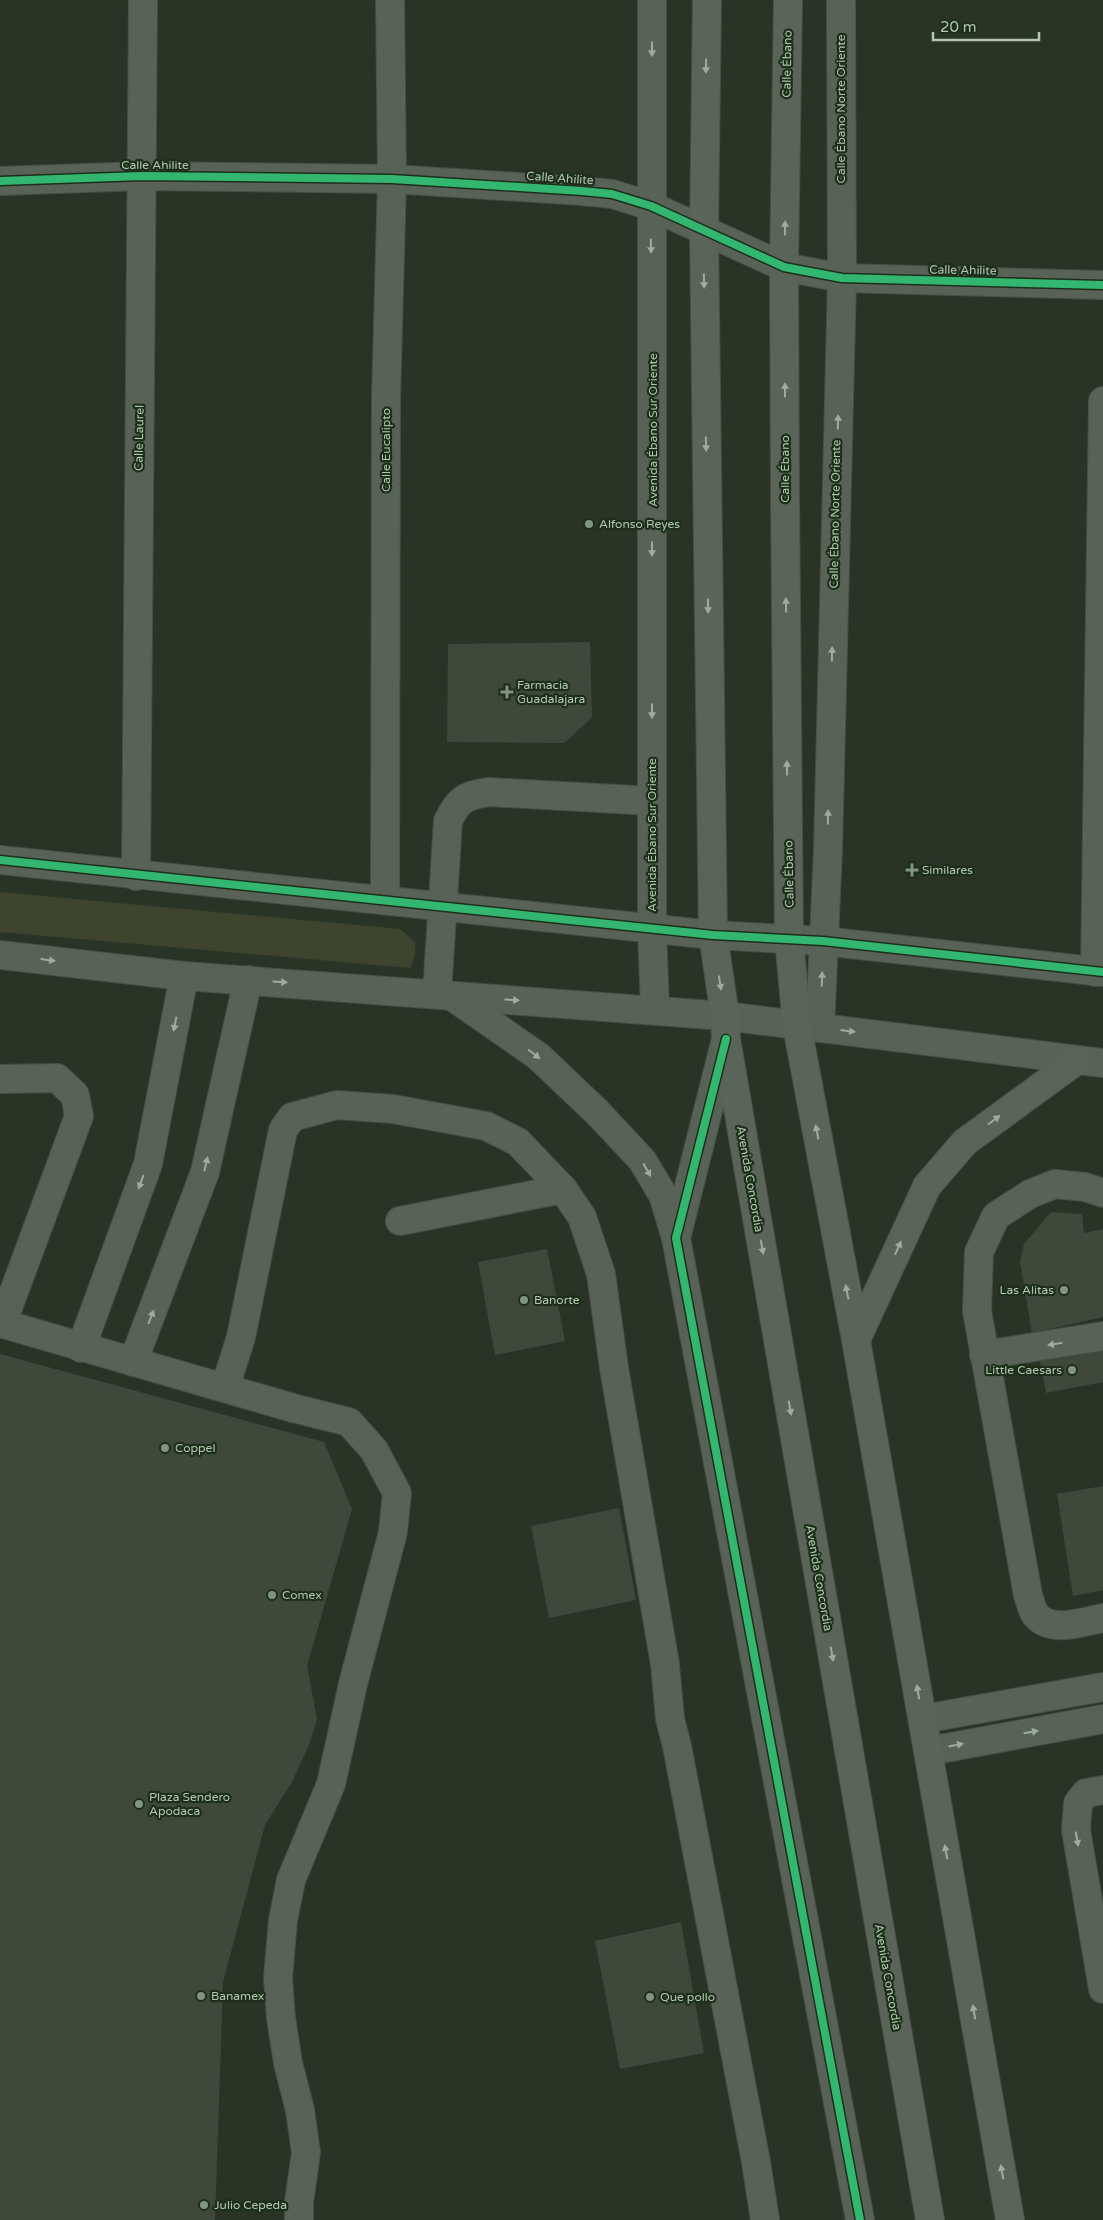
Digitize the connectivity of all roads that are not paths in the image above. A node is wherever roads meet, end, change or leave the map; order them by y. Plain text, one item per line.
1 (143, 0) edge
2 (390, 0) edge
3 (652, 0) edge
4 (707, 0) edge
5 (788, 0) edge
6 (841, 0) edge
7 (142, 176) junction
8 (392, 179) junction
9 (0, 181) edge
10 (650, 206) junction
11 (704, 231) junction
12 (784, 267) junction
13 (842, 278) junction
14 (1103, 285) edge
15 (1103, 401) edge
16 (652, 801) junction
17 (0, 860) edge
18 (136, 876) junction
19 (385, 900) junction
20 (443, 906) junction
21 (652, 929) junction
22 (713, 935) junction
23 (789, 939) junction
24 (823, 941) junction
25 (0, 954) edge
26 (1099, 972) edge
27 (184, 976) junction
28 (248, 980) junction
29 (444, 994) junction
30 (655, 1010) junction
31 (808, 1027) junction
32 (726, 1028) junction
33 (1076, 1061) junction
34 (1103, 1063) edge
35 (0, 1079) edge
36 (563, 1189) junction
37 (1103, 1193) edge
38 (400, 1222) dead end
39 (676, 1238) junction
40 (1, 1324) edge
41 (1103, 1336) edge
42 (856, 1340) junction
43 (81, 1348) junction
44 (984, 1355) junction
45 (134, 1362) junction
46 (225, 1388) junction
47 (1103, 1618) edge
48 (1103, 1687) edge
49 (923, 1719) junction
50 (1103, 1719) edge
51 (928, 1751) junction
52 (1103, 1790) edge
53 (1103, 1989) edge
54 (854, 2181) junction
55 (299, 2220) edge
56 (765, 2220) edge
57 (850, 2220) edge
58 (860, 2220) edge
59 (930, 2220) edge
60 (1010, 2220) edge

1 - 7 street, Calle Laurel
2 - 8 street, Calle Eucalipto
3 -> 10 street, Avenida Ébano Sur Oriente
4 -> 11 main road
12 -> 5 main road, Calle Ébano
6 - 13 street, Calle Ébano Norte Oriente
7 - 8 street, Calle Ahilite
7 - 9 street, Calle Ahilite
7 - 18 street, Calle Laurel
8 - 10 street, Calle Ahilite
8 - 19 street, Calle Eucalipto
10 - 11 street, Calle Ahilite
10 -> 16 street, Avenida Ébano Sur Oriente
11 - 12 street, Calle Ahilite
11 -> 22 main road
12 - 13 street, Calle Ahilite
23 -> 12 main road, Calle Ébano
13 - 14 street, Calle Ahilite
24 -> 13 street, Calle Ébano Norte Oriente
15 - 26 street
16 - 20 street
16 - 21 street, Avenida Ébano Sur Oriente
17 - 18 street
18 - 19 street
19 - 20 street
20 - 21 street
20 - 29 street
21 - 22 street
21 - 30 street, Avenida Ébano Sur Oriente
22 - 23 street
22 -> 32 main road, Avenida Concordia
23 - 24 street
23 - 31 main road
24 - 26 street
31 -> 24 street, Calle Ébano Norte Oriente
25 -> 27 street
27 - 28 street
27 -> 43 street
28 -> 29 street
45 -> 28 street
29 -> 30 street
29 -> 39 street
30 - 32 street
31 - 32 street
31 -> 33 street
42 -> 31 main road
32 - 39 street
32 -> 59 main road, Avenida Concordia
33 - 34 street
42 -> 33 main road
35 - 40 street
36 - 38 street
36 - 46 street
36 - 56 street
37 - 44 street
39 - 54 street
40 - 43 street
41 -> 44 street
49 -> 42 main road
43 - 45 street
44 - 47 street
45 - 46 street
46 - 55 street
48 - 49 street
49 - 51 main road
51 -> 50 street
60 -> 51 main road
52 -> 53 street
54 - 57 street
54 - 58 street

